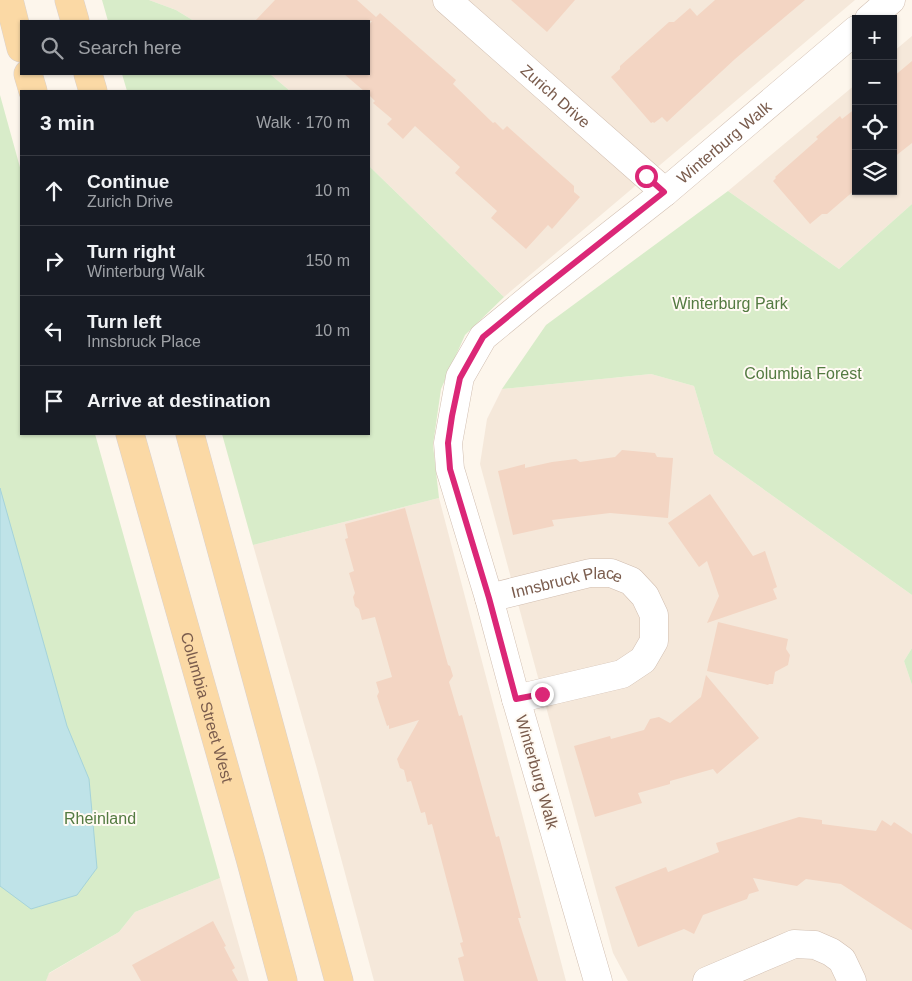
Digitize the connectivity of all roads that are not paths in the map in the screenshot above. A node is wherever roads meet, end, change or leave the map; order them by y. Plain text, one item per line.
1 (9, 0) edge
2 (70, 0) edge
3 (447, 0) edge
4 (891, 0) edge
5 (874, 15) edge
6 (75, 20) edge
7 (852, 33) edge
8 (20, 44) edge
9 (28, 75) edge
10 (88, 75) edge
11 (33, 90) edge
12 (93, 90) edge
13 (664, 192) junction
14 (130, 435) edge
15 (190, 435) edge
16 (489, 598) junction
17 (516, 699) junction
18 (283, 981) edge
19 (339, 981) edge
20 (598, 981) edge
21 (708, 981) edge
22 (852, 981) edge

1 - 8 main road
2 - 6 main road
3 - 13 street, Zurich Drive
4 - 5 street
7 - 13 street, Winterburg Walk
9 - 11 main road
10 - 12 main road
13 - 16 street, Winterburg Walk
14 - 18 main road, Columbia Street West
15 - 19 main road
16 - 17 street, Winterburg Walk
16 - 17 street, Innsbruck Place
17 - 20 street, Winterburg Walk
21 - 22 street

